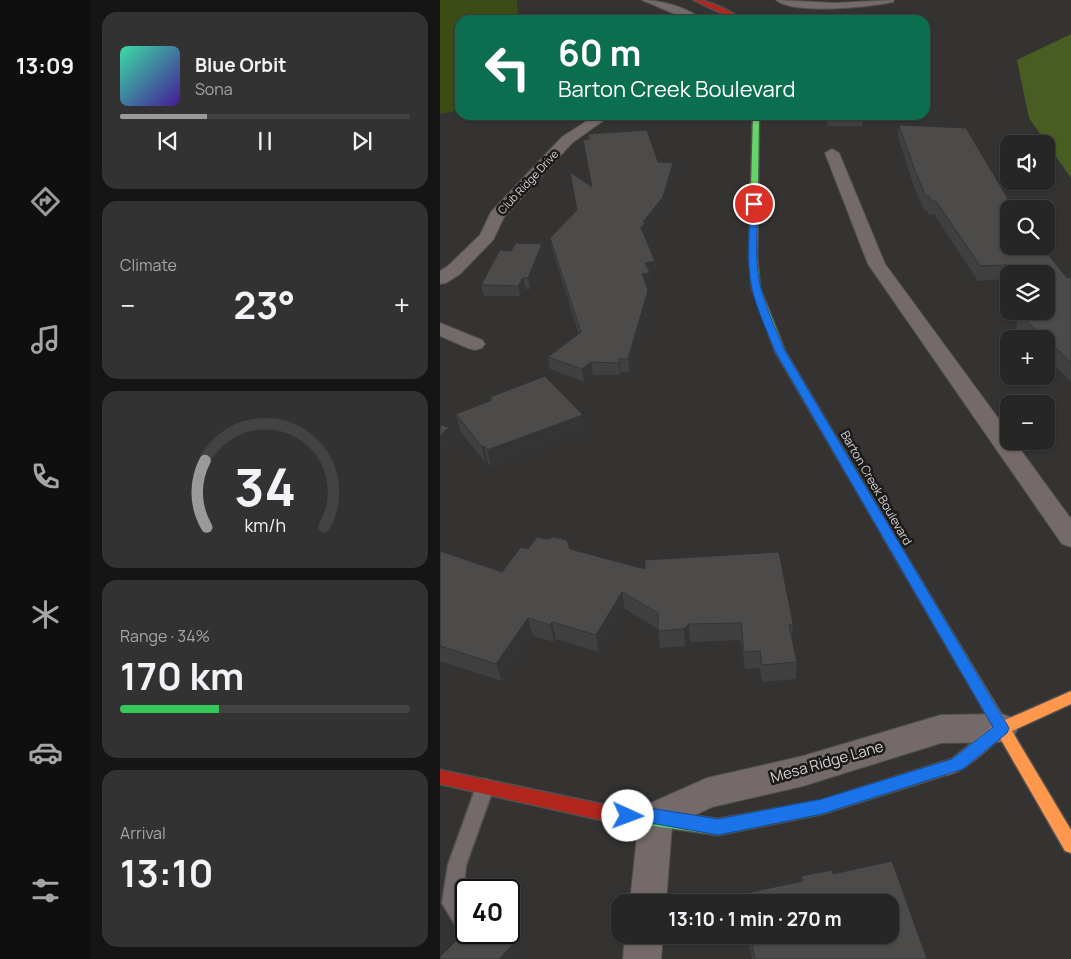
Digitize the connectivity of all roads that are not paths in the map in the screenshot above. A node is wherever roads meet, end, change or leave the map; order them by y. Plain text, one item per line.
1 (646, 0) edge
2 (696, 0) edge
3 (780, 0) edge
4 (890, 0) edge
5 (686, 15) edge
6 (732, 15) edge
7 (597, 120) edge
8 (756, 120) edge
9 (832, 153) dead end
10 (440, 279) edge
11 (440, 329) edge
12 (475, 344) dead end
13 (1071, 538) edge
14 (1071, 697) edge
15 (1002, 728) junction
16 (440, 777) edge
17 (485, 787) junction
18 (656, 817) junction
19 (1071, 845) edge
20 (455, 879) edge
21 (455, 880) edge
22 (649, 894) edge
23 (455, 907) edge
24 (643, 944) edge
25 (642, 959) edge

1 - 5 street
2 - 6 street
3 - 4 street
7 - 10 street, Club Ridge Drive
8 - 15 street, Barton Creek Boulevard
9 - 13 street
11 - 12 street
14 - 15 street, Mesa Ridge Lane
15 - 18 street, Mesa Ridge Lane
15 - 19 street, Barton Creek Boulevard
16 - 17 street, Mesa Ridge Lane
17 - 18 street, Mesa Ridge Lane
17 - 20 lane
18 - 22 street
21 - 23 lane
24 - 25 street

